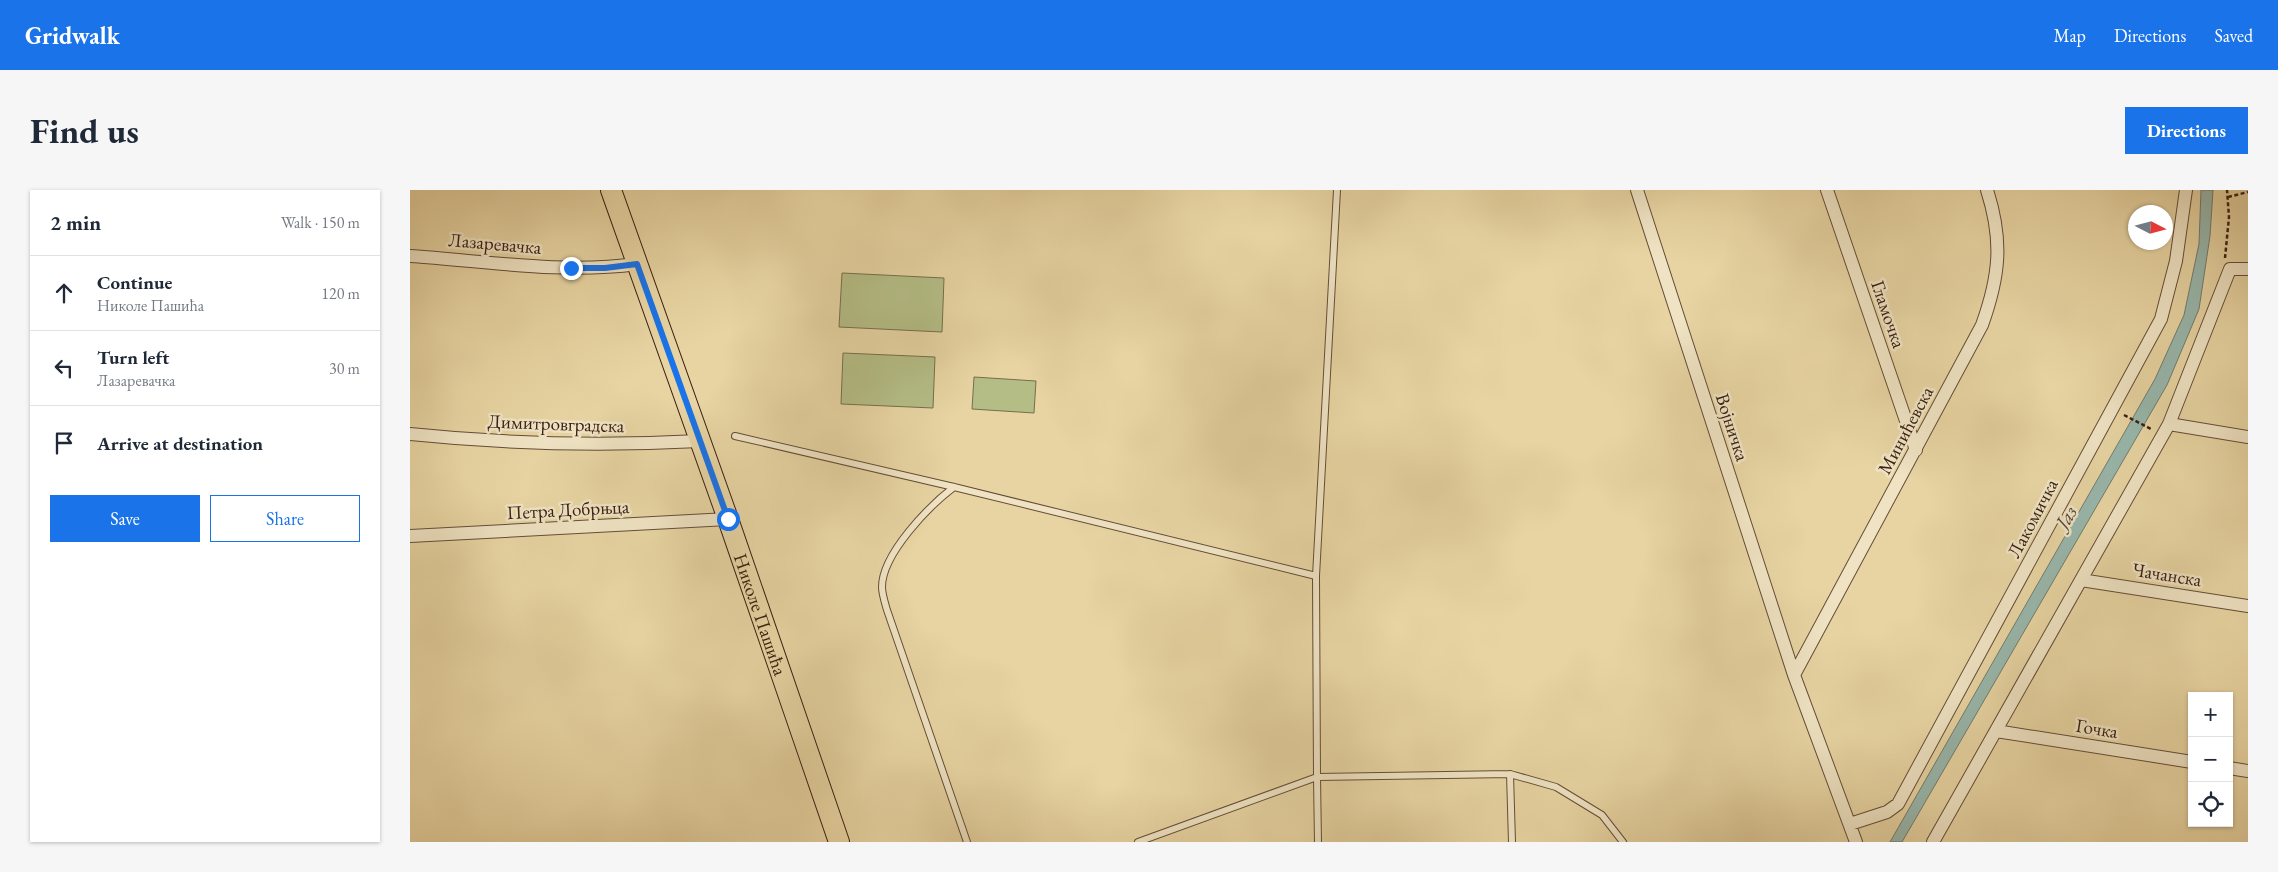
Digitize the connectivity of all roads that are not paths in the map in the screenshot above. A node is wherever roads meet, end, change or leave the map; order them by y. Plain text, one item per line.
1 (611, 190) edge
2 (1337, 190) edge
3 (1637, 190) edge
4 (1827, 190) edge
5 (1987, 190) edge
6 (2186, 190) edge
7 (410, 256) edge
8 (637, 264) junction
9 (2248, 269) edge
10 (2169, 424) junction
11 (410, 434) edge
12 (735, 436) dead end
13 (2248, 437) edge
14 (700, 441) junction
15 (1916, 450) junction
16 (954, 487) junction
17 (728, 519) junction
18 (410, 536) edge
19 (1316, 576) junction
20 (2081, 580) junction
21 (2248, 606) edge
22 (1794, 675) junction
23 (1996, 732) junction
24 (2188, 761) edge
25 (2233, 769) edge
26 (2248, 771) edge
27 (1510, 774) junction
28 (1317, 777) junction
29 (1850, 824) junction
30 (839, 842) edge
31 (967, 842) edge
32 (1138, 842) edge
33 (1318, 842) edge
34 (1512, 842) edge
35 (1623, 842) edge
36 (1856, 842) edge
37 (1933, 842) edge

1 - 8 main road, Николе Пашића
2 - 19 lane
3 - 22 street, Војничка
4 - 15 street, Гламочка
5 - 15 street, Минићевска
6 - 29 street, Лакомичка
7 - 8 street, Лазаревачка
8 - 14 main road, Николе Пашића
9 - 10 street
10 - 13 street
10 - 20 street
11 - 14 street, Димитровградска
12 - 16 lane
14 - 17 main road, Николе Пашића
15 - 22 street, Минићевска
16 - 19 lane
16 - 31 lane
17 - 18 street, Петра Добрњца
17 - 30 main road, Николе Пашића
19 - 28 lane
20 - 21 street, Чачанска
20 - 23 street
22 - 29 street, Војничка
23 - 24 street, Гочка
23 - 37 street
25 - 26 street
27 - 28 lane
27 - 34 lane
27 - 35 lane
28 - 32 lane
28 - 33 lane
29 - 36 street, Војничка

